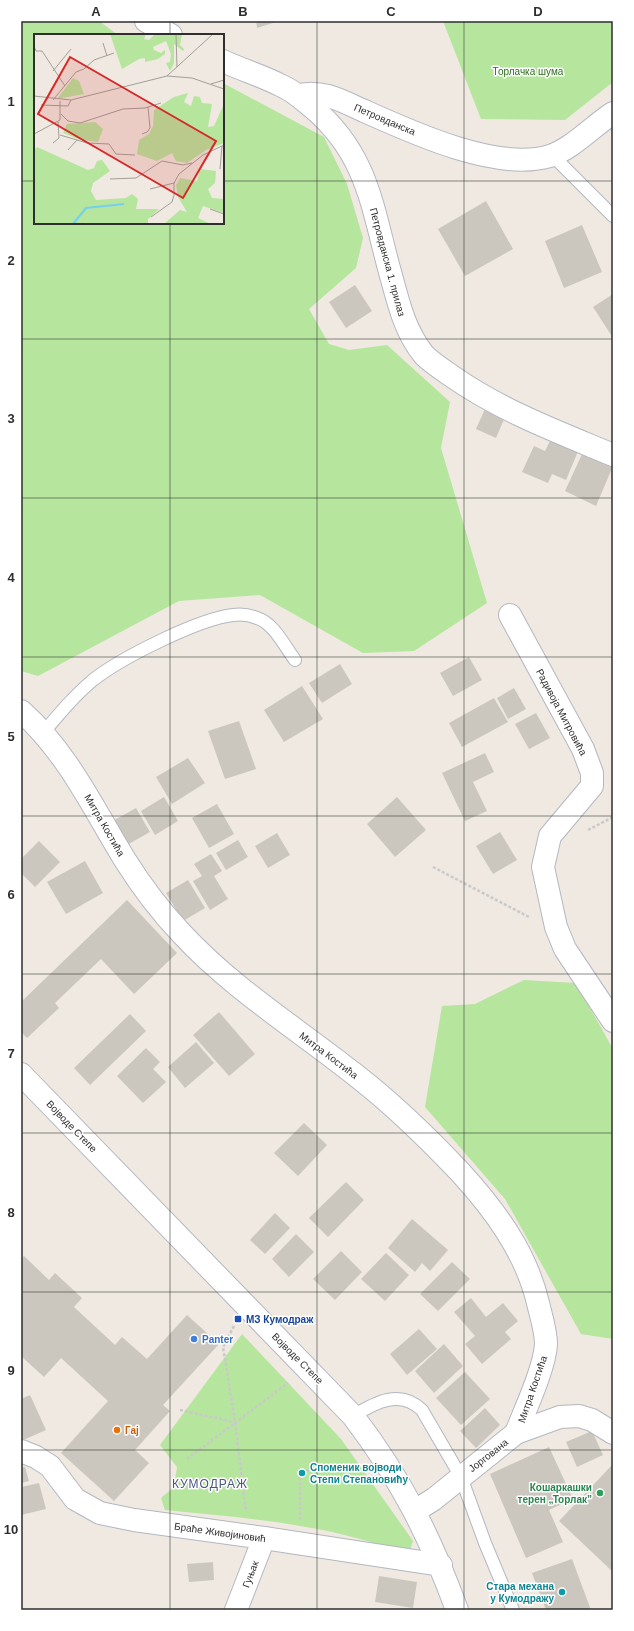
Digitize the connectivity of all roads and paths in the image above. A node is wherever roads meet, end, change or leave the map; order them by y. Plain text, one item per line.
1 (146, 21) edge
2 (169, 34) edge
3 (224, 61) edge
4 (298, 95) junction
5 (613, 113) edge
6 (552, 155) junction
7 (613, 216) edge
8 (613, 455) edge
9 (510, 615) dead end
10 (295, 660) dead end
11 (21, 711) edge
12 (43, 733) junction
13 (433, 867) dead end
14 (556, 927) junction
15 (613, 1021) edge
16 (21, 1074) edge
17 (235, 1324) dead end
18 (289, 1382) dead end
19 (180, 1410) dead end
20 (353, 1416) junction
21 (235, 1422) junction
22 (610, 1426) edge
23 (516, 1433) junction
24 (21, 1451) edge
25 (187, 1460) dead end
26 (366, 1464) dead end
27 (461, 1477) junction
28 (415, 1511) junction
29 (246, 1515) dead end
30 (300, 1524) dead end
31 (264, 1538) junction
32 (441, 1565) junction
33 (236, 1610) edge
34 (457, 1610) edge
35 (513, 1610) edge

1 - 2 street
3 - 4 street
4 - 6 street, Петровданска
4 - 8 street, Петровданска 1. прилаз
5 - 6 street, Петровданска
6 - 7 lane
9 - 14 street, Радивоја Митровића
10 - 12 lane
11 - 12 street, Митра Костића
12 - 23 street, Митра Костића
13 - 14 path
14 - 15 street, Радивоја Митровића
16 - 20 street, Војводе Степе
17 - 21 path
18 - 21 path
19 - 21 path
20 - 27 lane
20 - 28 street, Војводе Степе
21 - 25 path
21 - 29 path
22 - 23 street, Јоргована
23 - 27 street, Јоргована
24 - 31 street, Браће Живојиновић
26 - 30 path
27 - 28 street, Јоргована
27 - 35 lane
28 - 32 street, Војводе Степе
31 - 32 street, Браће Живојиновић
31 - 33 street, Гуњак
32 - 34 street, Војводе Степе

